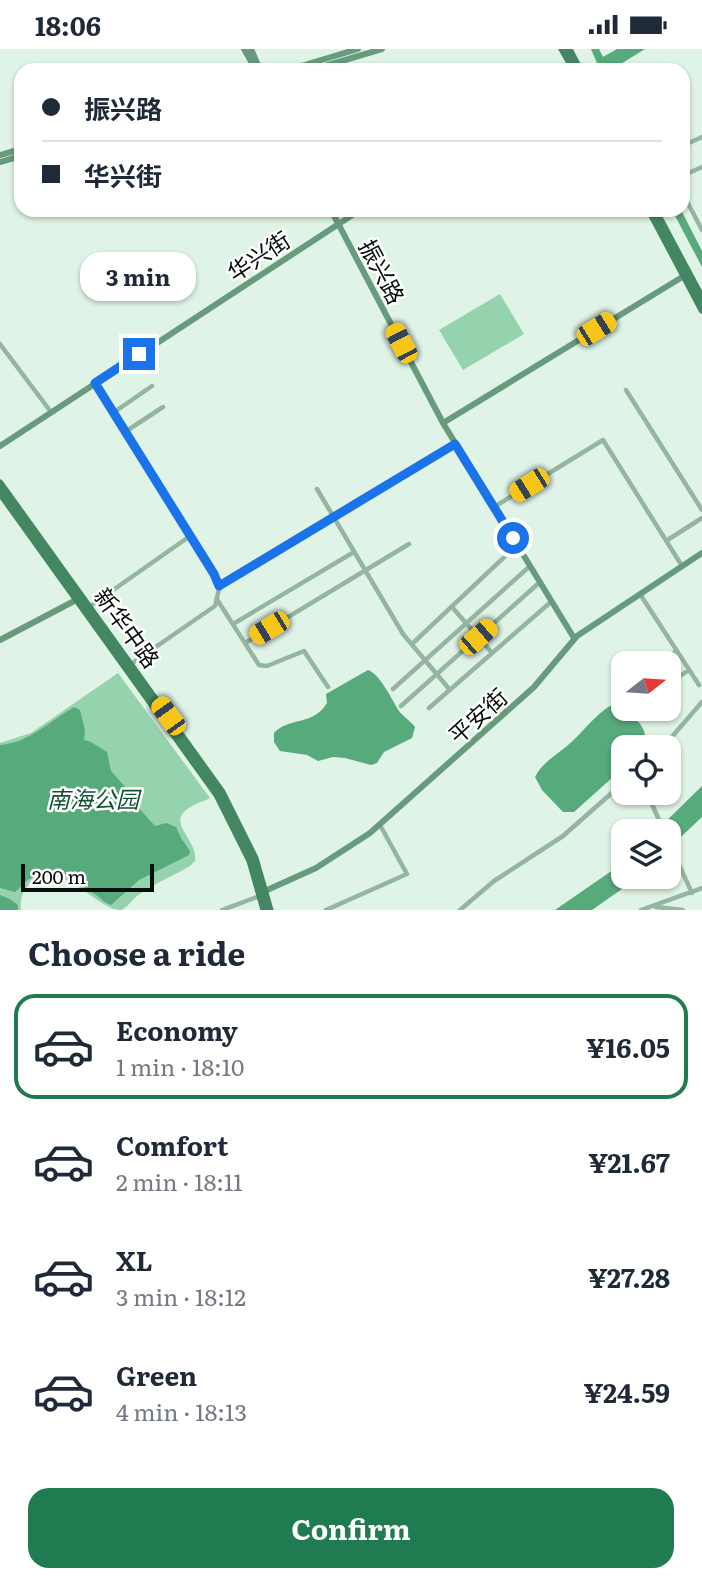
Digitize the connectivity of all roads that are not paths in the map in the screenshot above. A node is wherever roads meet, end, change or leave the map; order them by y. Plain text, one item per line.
1 (358, 49) edge
2 (382, 49) edge
3 (311, 63) edge
4 (335, 63) edge
5 (690, 208) edge
6 (334, 217) edge
7 (349, 217) edge
8 (653, 217) edge
9 (659, 217) edge
10 (338, 224) junction
11 (702, 230) edge
12 (684, 276) junction
13 (702, 297) edge
14 (702, 310) edge
15 (0, 344) edge
16 (95, 383) junction
17 (152, 386) dead end
18 (626, 390) dead end
19 (163, 407) dead end
20 (51, 412) junction
21 (113, 413) junction
22 (443, 423) junction
23 (125, 432) junction
24 (455, 444) junction
25 (0, 446) edge
26 (0, 483) edge
27 (317, 489) dead end
28 (0, 493) edge
29 (494, 507) junction
30 (702, 510) edge
31 (333, 517) junction
32 (702, 518) edge
33 (191, 536) junction
34 (666, 541) junction
35 (409, 544) dead end
36 (517, 545) junction
37 (354, 552) junction
38 (702, 553) edge
39 (530, 566) junction
40 (682, 566) junction
41 (365, 570) junction
42 (540, 582) junction
43 (219, 586) junction
44 (640, 594) junction
45 (79, 598) junction
46 (218, 601) junction
47 (552, 601) junction
48 (89, 607) junction
49 (452, 607) junction
50 (466, 623) junction
51 (233, 624) junction
52 (478, 637) junction
53 (574, 638) junction
54 (0, 640) edge
55 (245, 643) junction
56 (412, 644) junction
57 (677, 651) edge
58 (492, 653) junction
59 (681, 657) edge
60 (425, 661) junction
61 (131, 664) junction
62 (689, 670) junction
63 (436, 674) junction
64 (681, 675) edge
65 (699, 685) dead end
66 (328, 687) dead end
67 (393, 689) dead end
68 (450, 690) junction
69 (702, 702) edge
70 (401, 706) dead end
71 (429, 708) dead end
72 (673, 735) edge
73 (611, 794) edge
74 (380, 825) junction
75 (681, 868) edge
76 (702, 888) edge
77 (692, 893) junction
78 (263, 894) junction
79 (651, 907) junction
80 (222, 910) edge
81 (264, 910) edge
82 (270, 910) edge
83 (326, 910) edge
84 (460, 910) edge
85 (641, 910) edge
86 (683, 910) edge

1 - 3 street
2 - 4 street
5 - 11 street
6 - 10 street, 振兴路
7 - 10 street, 华兴街
8 - 12 main road
9 - 13 main road
10 - 16 street, 华兴街
10 - 22 street, 振兴路
12 - 14 main road
12 - 22 street
15 - 20 street
16 - 20 street, 华兴街
16 - 21 street
17 - 21 street
18 - 30 street
19 - 23 street
20 - 25 street, 华兴街
21 - 23 street
22 - 24 street, 振兴路
23 - 33 street
24 - 29 street, 振兴路
24 - 31 street
26 - 45 main road, 新华中路
27 - 31 street
28 - 45 main road, 新华中路
29 - 34 street
29 - 36 street, 振兴路
31 - 37 street
31 - 43 street
32 - 34 street
33 - 43 street
33 - 48 street
34 - 40 street
35 - 41 street
36 - 39 street, 振兴路
36 - 49 street
37 - 41 street
37 - 51 street
38 - 40 street, 平安街
39 - 42 street, 振兴路
39 - 50 street
40 - 44 street, 平安街
41 - 55 street
41 - 56 street
42 - 47 street, 振兴路
42 - 52 street
43 - 46 street
44 - 53 street, 平安街
44 - 57 street
45 - 48 main road, 新华中路
45 - 54 street
45 - 78 main road, 新华中路
46 - 51 street
46 - 61 street
47 - 53 street, 振兴路
47 - 58 street
48 - 61 main road, 新华中路
49 - 50 street
49 - 56 street
50 - 52 street
50 - 60 street
51 - 55 street
52 - 58 street
52 - 63 street
53 - 74 street, 平安街
55 - 66 street
56 - 60 street
58 - 68 street
59 - 62 street
60 - 63 street
60 - 67 street
61 - 78 main road, 新华中路
62 - 64 street
62 - 65 street
63 - 68 street
63 - 70 street
68 - 71 street
69 - 72 street
73 - 84 street
74 - 78 street, 平安街
74 - 83 street
75 - 77 street
76 - 77 street
77 - 79 street
78 - 80 street, 平安街
78 - 81 main road, 新华中路
78 - 82 main road, 新华中路
79 - 85 street
79 - 86 street

